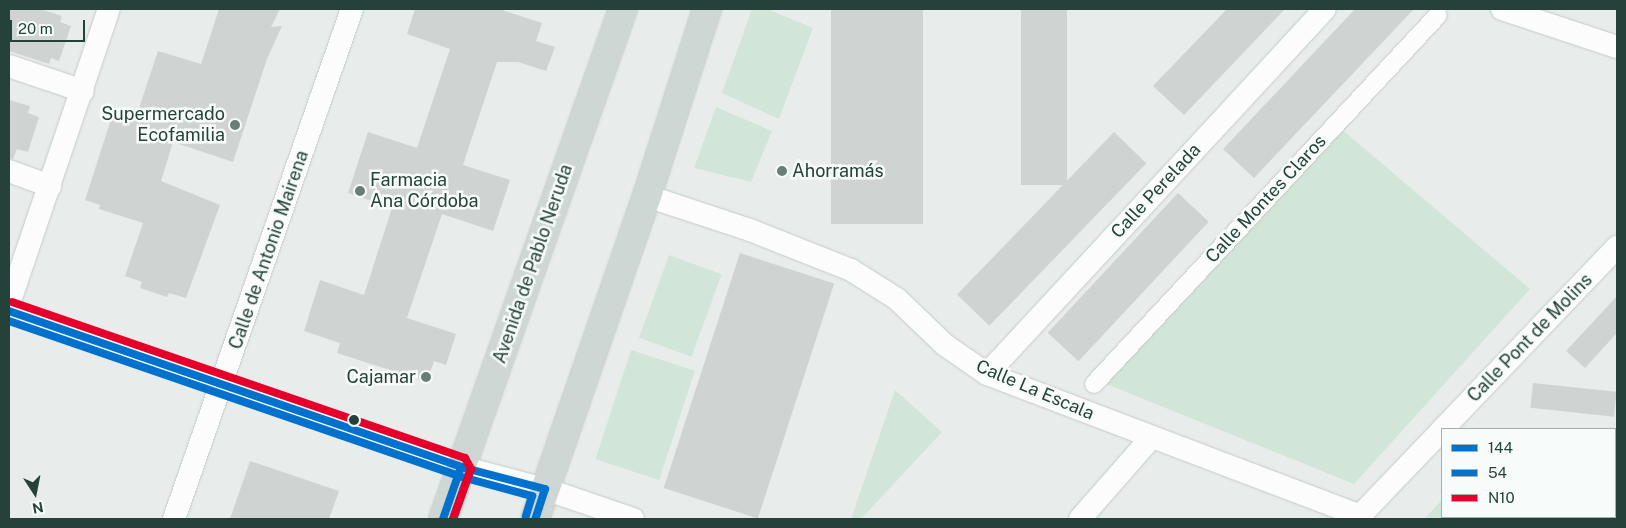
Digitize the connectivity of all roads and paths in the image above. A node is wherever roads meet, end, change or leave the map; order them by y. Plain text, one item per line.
1 (109, 9) edge
2 (352, 9) edge
3 (623, 9) edge
4 (707, 9) edge
5 (1326, 9) edge
6 (1502, 9) edge
7 (1438, 15) dead end
8 (1617, 47) edge
9 (9, 66) edge
10 (83, 91) junction
11 (9, 171) edge
12 (50, 186) junction
13 (647, 196) junction
14 (1617, 247) edge
15 (9, 304) edge
16 (9, 311) edge
17 (987, 374) junction
18 (222, 384) junction
19 (1094, 384) dead end
20 (1443, 428) edge
21 (1441, 430) edge
22 (1151, 438) junction
23 (461, 467) junction
24 (545, 489) junction
25 (1359, 518) edge
26 (174, 519) edge
27 (443, 519) edge
28 (535, 519) edge
29 (633, 519) edge
30 (1080, 519) edge

1 - 10 street
2 - 18 street, Calle de Antonio Mairena
3 - 23 main road, Avenida de Pablo Neruda
4 - 13 main road
5 - 17 street, Calle Perelada
6 - 8 street
7 - 19 street, Calle Montes Claros
9 - 10 street
10 - 12 street
11 - 12 street
12 - 15 street
13 - 17 street, Calle La Escala
13 - 24 main road
14 - 20 street, Calle Pont de Molins
16 - 18 street
17 - 22 street, Calle La Escala
18 - 23 street
18 - 26 street, Calle de Antonio Mairena
21 - 25 street, Calle Pont de Molins
22 - 25 street, Calle La Escala
22 - 30 street
23 - 24 street
23 - 27 main road, Avenida de Pablo Neruda
24 - 28 main road
24 - 29 street

